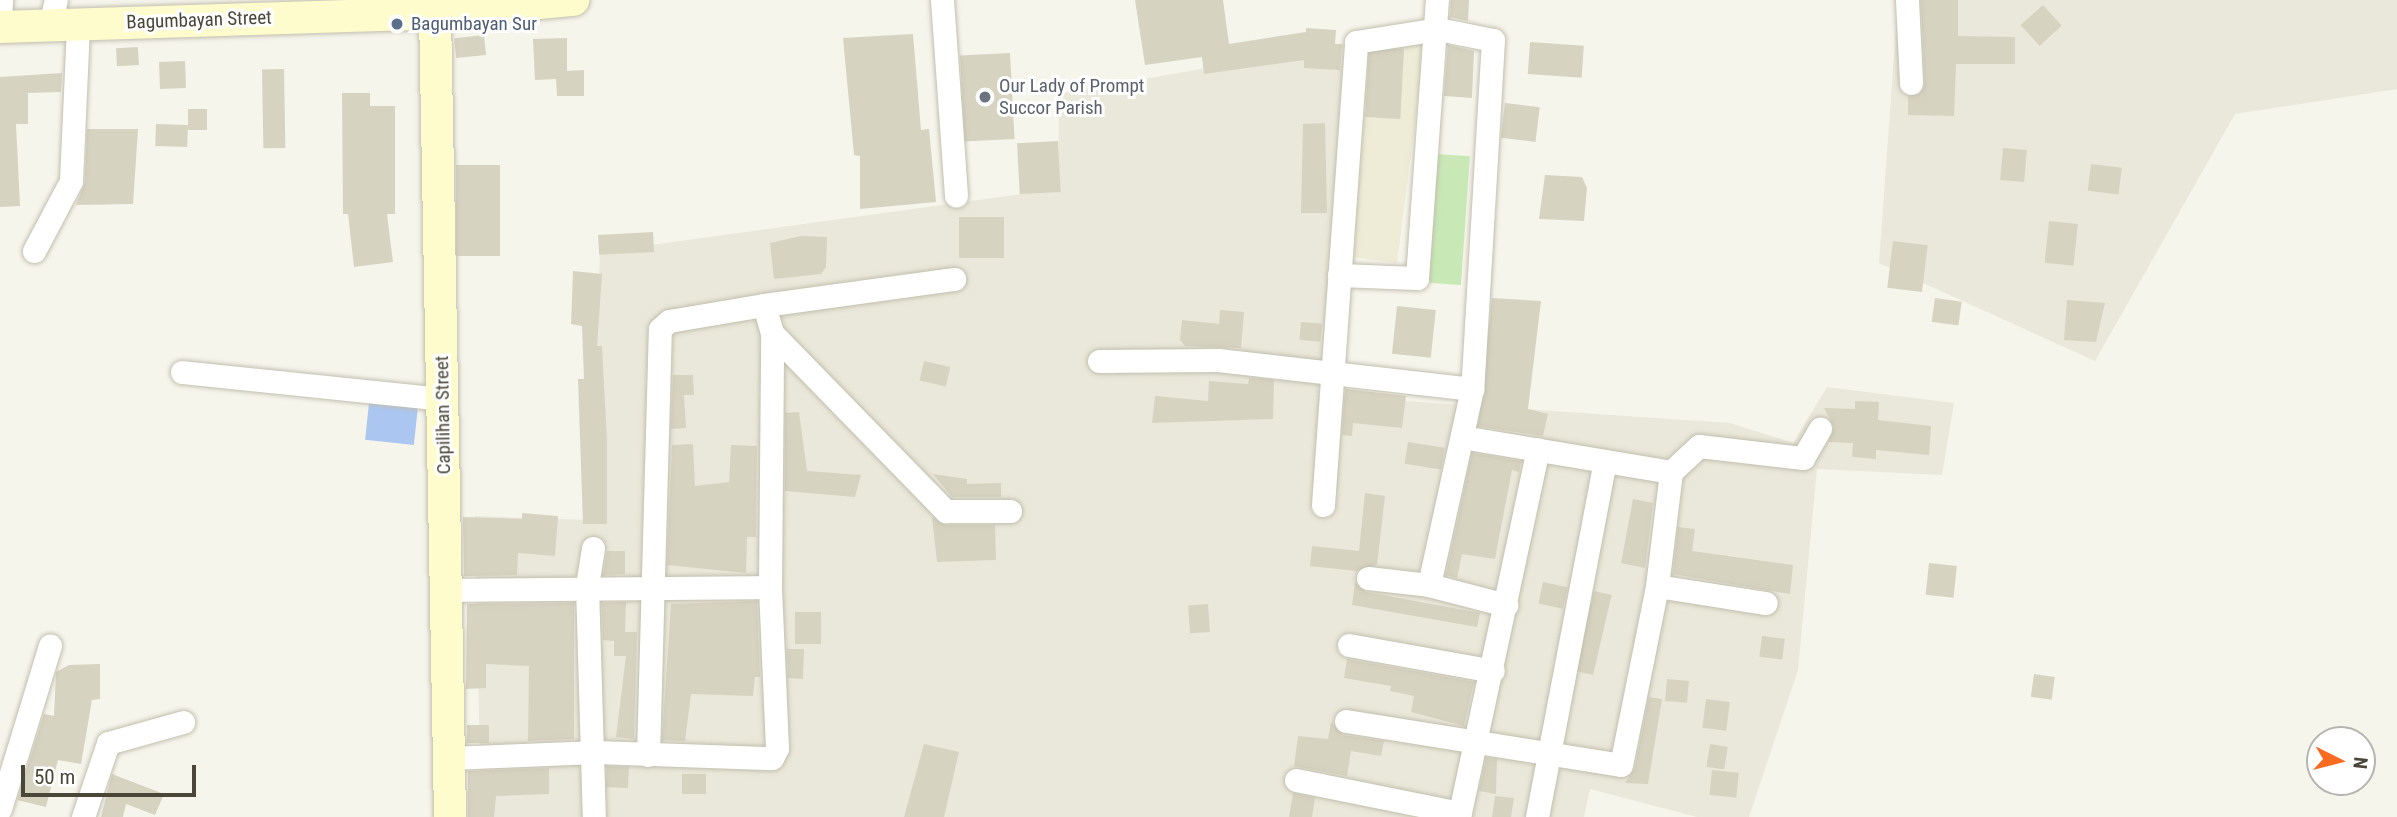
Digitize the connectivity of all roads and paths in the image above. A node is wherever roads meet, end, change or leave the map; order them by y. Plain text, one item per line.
1 (1, 0) edge
2 (573, 0) edge
3 (942, 0) edge
4 (1437, 0) edge
5 (1907, 0) edge
6 (431, 6) edge
7 (0, 16) edge
8 (61, 16) edge
9 (0, 27) edge
10 (1438, 29) junction
11 (1911, 83) dead end
12 (956, 196) dead end
13 (34, 251) dead end
14 (1339, 275) junction
15 (954, 279) dead end
16 (764, 305) junction
17 (772, 333) junction
18 (1099, 361) dead end
19 (1334, 371) junction
20 (182, 372) dead end
21 (1472, 389) junction
22 (443, 399) junction
23 (1820, 428) dead end
24 (1462, 437) junction
25 (1538, 449) junction
26 (1605, 461) junction
27 (1671, 472) junction
28 (1323, 505) dead end
29 (1010, 511) dead end
30 (593, 548) dead end
31 (1368, 578) dead end
32 (1429, 584) junction
33 (587, 586) junction
34 (1657, 586) junction
35 (653, 587) junction
36 (770, 587) junction
37 (446, 590) junction
38 (1766, 603) dead end
39 (1506, 605) junction
40 (50, 645) dead end
41 (1349, 645) dead end
42 (1493, 671) junction
43 (1346, 721) dead end
44 (183, 722) dead end
45 (1477, 744) junction
46 (596, 752) junction
47 (648, 755) junction
48 (1550, 757) junction
49 (449, 758) junction
50 (1296, 780) dead end
51 (0, 809) edge
52 (1459, 815) edge
53 (83, 817) edge
54 (450, 817) edge
55 (594, 817) edge
56 (1537, 817) edge

1 - 7 street
2 - 6 street, Bagumbayan Street
3 - 12 street
4 - 10 street
5 - 11 street
6 - 8 street, Bagumbayan Street
6 - 22 street, Capilihan Street
8 - 9 street, Bagumbayan Street
8 - 13 street
10 - 14 street
10 - 14 street
10 - 21 street
14 - 19 street
15 - 16 street
16 - 17 street
16 - 35 street
17 - 29 street
17 - 36 street
18 - 19 street
19 - 21 street
19 - 28 street
20 - 22 street
21 - 24 street
22 - 37 street, Capilihan Street
23 - 27 street
24 - 25 street
24 - 32 street
25 - 26 street
25 - 39 street
26 - 27 street
26 - 48 street
27 - 34 street
30 - 33 street
31 - 32 street
32 - 39 street
33 - 35 street
33 - 37 street
33 - 46 street
34 - 38 street
34 - 48 street
35 - 36 street
35 - 47 street
36 - 47 street
37 - 49 street, Capilihan Street
39 - 42 street
40 - 51 street
41 - 42 street
42 - 45 street
43 - 45 street
44 - 53 street
45 - 48 street
45 - 52 street
46 - 47 street
46 - 49 street
46 - 55 street
48 - 56 street
49 - 54 street, Capilihan Street
50 - 52 street

